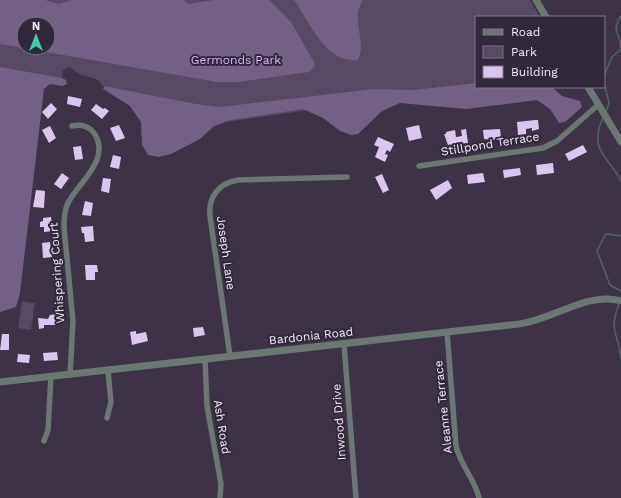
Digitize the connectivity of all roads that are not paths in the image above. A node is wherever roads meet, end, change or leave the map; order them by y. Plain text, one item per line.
1 (536, 0) edge
2 (545, 16) edge
3 (589, 88) edge
4 (598, 105) junction
5 (72, 126) dead end
6 (621, 142) edge
7 (419, 166) dead end
8 (346, 177) dead end
9 (621, 301) edge
10 (447, 332) junction
11 (344, 344) junction
12 (230, 356) junction
13 (204, 359) junction
14 (108, 371) junction
15 (70, 374) junction
16 (51, 376) junction
17 (0, 382) edge
18 (107, 418) dead end
19 (44, 441) dead end
20 (220, 498) edge
21 (356, 498) edge
22 (480, 498) edge

1 - 2 street
3 - 4 street
4 - 6 street
4 - 7 street, Stillpond Terrace
5 - 15 street, Whispering Court
8 - 12 street, Joseph Lane
9 - 10 street, Bardonia Road
10 - 11 street, Bardonia Road
10 - 22 street, Aleanne Terrace
11 - 12 street, Bardonia Road
11 - 21 street, Inwood Drive
12 - 13 street, Bardonia Road
13 - 14 street, Bardonia Road
13 - 20 street, Ash Road
14 - 15 street, Bardonia Road
14 - 18 street
15 - 16 street, Bardonia Road
16 - 17 street, Bardonia Road
16 - 19 street

